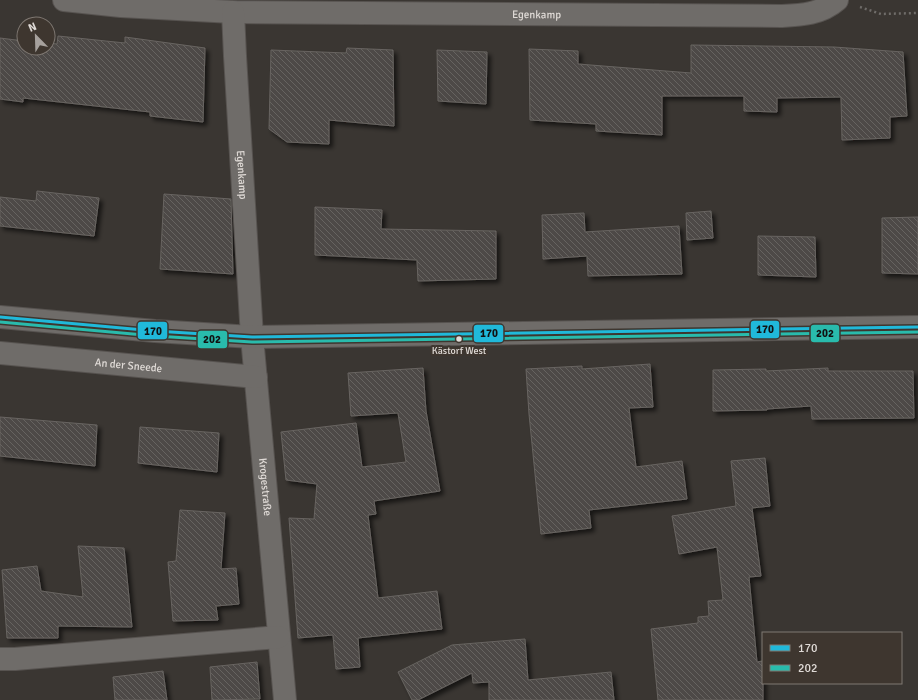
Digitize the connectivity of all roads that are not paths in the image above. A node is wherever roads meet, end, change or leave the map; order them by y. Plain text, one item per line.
1 (64, 0) edge
2 (846, 2) edge
3 (233, 12) junction
4 (0, 317) edge
5 (918, 327) edge
6 (252, 337) junction
7 (0, 354) edge
8 (256, 377) junction
9 (279, 637) junction
10 (0, 659) edge
11 (285, 700) edge

1 - 3 street, Egenkamp
2 - 3 street, Egenkamp
3 - 6 street, Egenkamp
4 - 6 street
5 - 6 street
6 - 8 street, Krogestraße
7 - 8 street, An der Sneede
8 - 9 street, Krogestraße
9 - 10 street
9 - 11 street, Krogestraße

